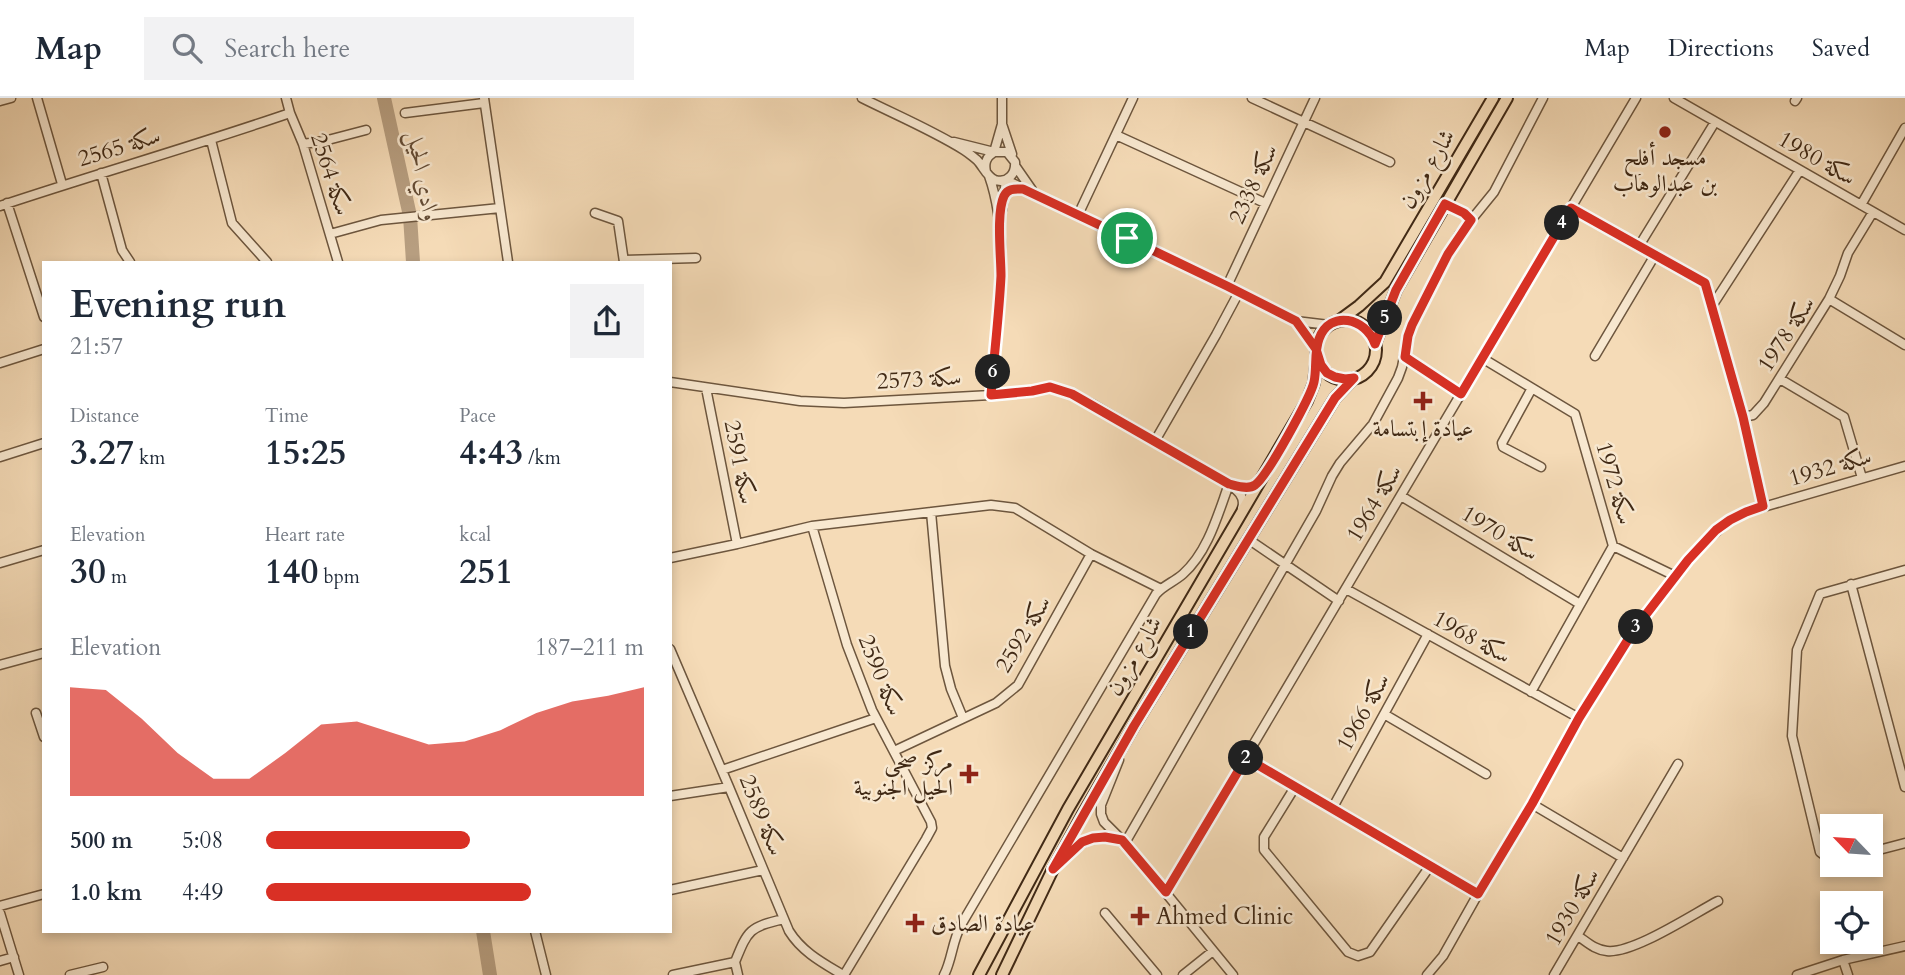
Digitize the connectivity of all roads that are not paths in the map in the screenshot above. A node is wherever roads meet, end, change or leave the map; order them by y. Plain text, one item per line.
1 (11, 98) edge
2 (37, 98) edge
3 (286, 98) edge
4 (862, 98) edge
5 (1002, 98) edge
6 (1133, 98) edge
7 (1252, 98) edge
8 (1315, 98) edge
9 (1493, 98) edge
10 (1507, 98) edge
11 (1543, 98) edge
12 (1636, 98) edge
13 (1674, 98) edge
14 (0, 101) edge
15 (484, 101) edge
16 (290, 113) junction
17 (405, 113) dead end
18 (1303, 122) junction
19 (1715, 122) junction
20 (1002, 124) junction
21 (1905, 128) edge
22 (366, 130) dead end
23 (1116, 135) junction
24 (997, 139) junction
25 (211, 140) junction
26 (947, 141) junction
27 (303, 144) junction
28 (977, 147) junction
29 (994, 152) junction
30 (1014, 162) junction
31 (1390, 162) dead end
32 (1800, 170) junction
33 (101, 173) junction
34 (988, 174) junction
35 (1006, 180) junction
36 (62, 184) junction
37 (1023, 189) junction
38 (1037, 195) junction
39 (1003, 197) junction
40 (1265, 203) junction
41 (4, 204) edge
42 (1445, 204) junction
43 (1861, 205) junction
44 (500, 208) junction
45 (1571, 208) junction
46 (1873, 212) junction
47 (595, 213) dead end
48 (1078, 215) junction
49 (1000, 219) junction
50 (1471, 220) junction
51 (1905, 230) edge
52 (330, 234) junction
53 (1639, 247) junction
54 (1655, 255) junction
55 (696, 258) dead end
56 (129, 261) edge
57 (266, 261) edge
58 (338, 261) edge
59 (508, 261) edge
60 (624, 261) edge
61 (1227, 286) junction
62 (1239, 292) junction
63 (1829, 299) junction
64 (1712, 306) junction
65 (42, 311) edge
66 (1296, 321) junction
67 (1334, 323) junction
68 (1375, 344) junction
69 (1905, 345) edge
70 (42, 350) edge
71 (1317, 353) junction
72 (1595, 356) dead end
73 (1405, 357) junction
74 (1482, 358) junction
75 (0, 363) edge
76 (1354, 378) junction
77 (1780, 379) junction
78 (672, 382) edge
79 (705, 388) junction
80 (1532, 388) junction
81 (1461, 394) junction
82 (991, 395) junction
83 (1743, 417) junction
84 (1155, 441) junction
85 (42, 444) edge
86 (0, 457) edge
87 (1905, 466) edge
88 (1541, 467) dead end
89 (1266, 473) junction
90 (1862, 478) junction
91 (1229, 484) junction
92 (1401, 496) junction
93 (1763, 506) junction
94 (931, 512) junction
95 (813, 526) junction
96 (1233, 528) junction
97 (1248, 539) junction
98 (737, 544) junction
99 (1613, 547) junction
100 (42, 551) edge
101 (1091, 554) junction
102 (672, 558) edge
103 (0, 563) edge
104 (1285, 565) junction
105 (1905, 570) edge
106 (1675, 576) junction
107 (1851, 584) junction
108 (1161, 589) junction
109 (1346, 589) junction
110 (1339, 601) junction
111 (1580, 604) junction
112 (1428, 634) junction
113 (42, 654) edge
114 (672, 654) edge
115 (0, 665) edge
116 (1531, 692) junction
117 (36, 713) dead end
118 (1384, 714) junction
119 (876, 718) junction
120 (963, 718) junction
121 (1579, 718) junction
122 (1134, 726) junction
123 (42, 731) edge
124 (894, 751) junction
125 (1246, 758) junction
126 (1678, 764) dead end
127 (722, 770) junction
128 (1486, 774) dead end
129 (729, 787) junction
130 (1295, 787) junction
131 (1905, 788) edge
132 (672, 796) edge
133 (1532, 804) junction
134 (1332, 808) junction
135 (1124, 841) junction
136 (1905, 843) edge
137 (1883, 849) edge
138 (1820, 852) edge
139 (1623, 858) junction
140 (1430, 866) junction
141 (1053, 869) junction
142 (763, 870) junction
143 (672, 890) edge
144 (1166, 892) junction
145 (1478, 894) junction
146 (42, 895) edge
147 (1718, 901) dead end
148 (0, 906) edge
149 (1105, 913) dead end
150 (0, 914) edge
151 (784, 919) junction
152 (536, 933) edge
153 (1578, 936) junction
154 (1905, 946) edge
155 (1213, 951) junction
156 (14, 957) junction
157 (1843, 960) junction
158 (0, 961) edge
159 (734, 962) junction
160 (103, 967) dead end
161 (19, 975) edge
162 (70, 975) edge
163 (546, 975) edge
164 (673, 975) edge
165 (738, 975) edge
166 (844, 975) edge
167 (944, 975) edge
168 (979, 975) edge
169 (1002, 975) edge
170 (1157, 975) edge
171 (1183, 975) edge
172 (1233, 975) edge
173 (1427, 975) edge
174 (1555, 975) edge
175 (1797, 975) edge
176 (1849, 975) edge

1 - 14 street
2 - 36 street
3 - 16 street, سكة 2564
4 - 26 street
5 - 20 street
6 - 23 street
7 - 18 street
8 - 18 street, سكة 2338
9 - 67 main road, شارع مزون
10 - 42 main road, شارع مزون
11 - 50 street
12 - 45 street, سكة 1964
13 - 19 street, سكة 1980
15 - 17 street
15 - 44 street
16 - 25 street, سكة 2565
16 - 27 street, سكة 2564
18 - 31 street
18 - 40 street, سكة 2338
19 - 32 street, سكة 1980
19 - 53 street
20 - 24 street
20 - 30 street
21 - 43 street
22 - 27 street
23 - 40 street
23 - 48 street
24 - 28 street
24 - 29 street
25 - 33 street, سكة 2565
25 - 57 street
26 - 28 street
26 - 34 street
27 - 52 street, سكة 2564
28 - 29 street
29 - 30 street
29 - 34 street
30 - 35 street
30 - 38 street
32 - 43 street, سكة 1980
32 - 64 street
33 - 36 street, سكة 2565
33 - 56 street
34 - 35 street
34 - 49 street
35 - 37 street
35 - 39 street
36 - 41 street, سكة 2565
37 - 38 street
37 - 39 street
38 - 48 street
39 - 49 street
40 - 61 street, سكة 2338
41 - 65 street
42 - 50 street
42 - 68 main road, شارع مزون
43 - 46 street, سكة 1980
44 - 52 street
44 - 59 street
45 - 53 street
45 - 74 street, سكة 1964
46 - 51 street, سكة 1980
46 - 63 street
47 - 60 street
48 - 61 street
49 - 82 street
50 - 73 street
52 - 58 street, سكة 2564
53 - 54 street
54 - 64 street
54 - 72 street
55 - 60 street
61 - 62 street
62 - 66 street
62 - 84 street
63 - 69 street, سكة 1978
63 - 77 street, سكة 1978
64 - 83 street
66 - 67 street
66 - 71 street
67 - 68 main road
67 - 71 main road
68 - 76 main road
70 - 75 street
71 - 76 main road
71 - 89 main road, شارع مزون
73 - 81 street
73 - 104 street
74 - 80 street, سكة 1972
74 - 81 street, سكة 1964
76 - 97 main road, شارع مزون
77 - 83 street, سكة 1978
77 - 90 street
78 - 79 street, سكة 2573
79 - 82 street, سكة 2573
79 - 98 street, سكة 2591
80 - 88 street
80 - 99 street, سكة 1972
81 - 92 street, سكة 1964
82 - 84 street, سكة 2573
83 - 93 street
84 - 91 street, سكة 2573
85 - 86 street
87 - 90 street, سكة 1932
89 - 91 street
89 - 96 main road, شارع مزون
90 - 93 street, سكة 1932
91 - 96 street
91 - 108 street
92 - 109 street, سكة 1964
92 - 111 street, سكة 1970
93 - 106 street, سكة 1932
94 - 95 street
94 - 101 street
94 - 120 street
95 - 98 street
95 - 119 street, سكة 2590
96 - 168 main road, شارع مزون
97 - 104 street
97 - 122 main road, شارع مزون
98 - 102 street
99 - 106 street
99 - 111 street, سكة 1972
100 - 103 street
101 - 108 street
101 - 120 street, سكة 2592
104 - 110 street
104 - 135 street
105 - 107 street
106 - 121 street, سكة 1932
107 - 131 street
107 - 138 street
108 - 167 street
109 - 110 street, سكة 1964
109 - 112 street, سكة 1968
110 - 125 street, سكة 1964
111 - 116 street, سكة 1972
112 - 116 street, سكة 1968
112 - 118 street, سكة 1966
113 - 115 street
114 - 127 street, سكة 2589
116 - 121 street, سكة 1968
117 - 123 street
118 - 128 street
118 - 134 street, سكة 1966
119 - 124 street, سكة 2590
119 - 127 street
120 - 124 street, سكة 2592
121 - 133 street, سكة 1932
122 - 135 street
122 - 141 main road, شارع مزون
124 - 166 street, سكة 2590
125 - 130 street
125 - 144 street, سكة 1964
126 - 139 street, سكة 1930
127 - 129 street, سكة 2589
129 - 132 street
129 - 142 street, سكة 2589
130 - 134 street
130 - 140 street
133 - 139 street, سكة 1930
133 - 145 street, سكة 1932
134 - 140 street
135 - 141 street
135 - 144 street
136 - 137 street
139 - 153 street, سكة 1930
140 - 145 street
141 - 169 main road, شارع مزون
142 - 143 street
142 - 151 street, سكة 2589
144 - 155 street
145 - 173 street, سكة 1932
146 - 148 street
147 - 153 street
149 - 170 street
150 - 156 street
151 - 159 street
151 - 166 street, سكة 2589
152 - 163 street
153 - 174 street, سكة 1930
154 - 157 street
155 - 171 street
155 - 172 street
156 - 158 street
156 - 161 street
157 - 175 street
157 - 176 street
159 - 164 street
159 - 165 street
160 - 162 street

